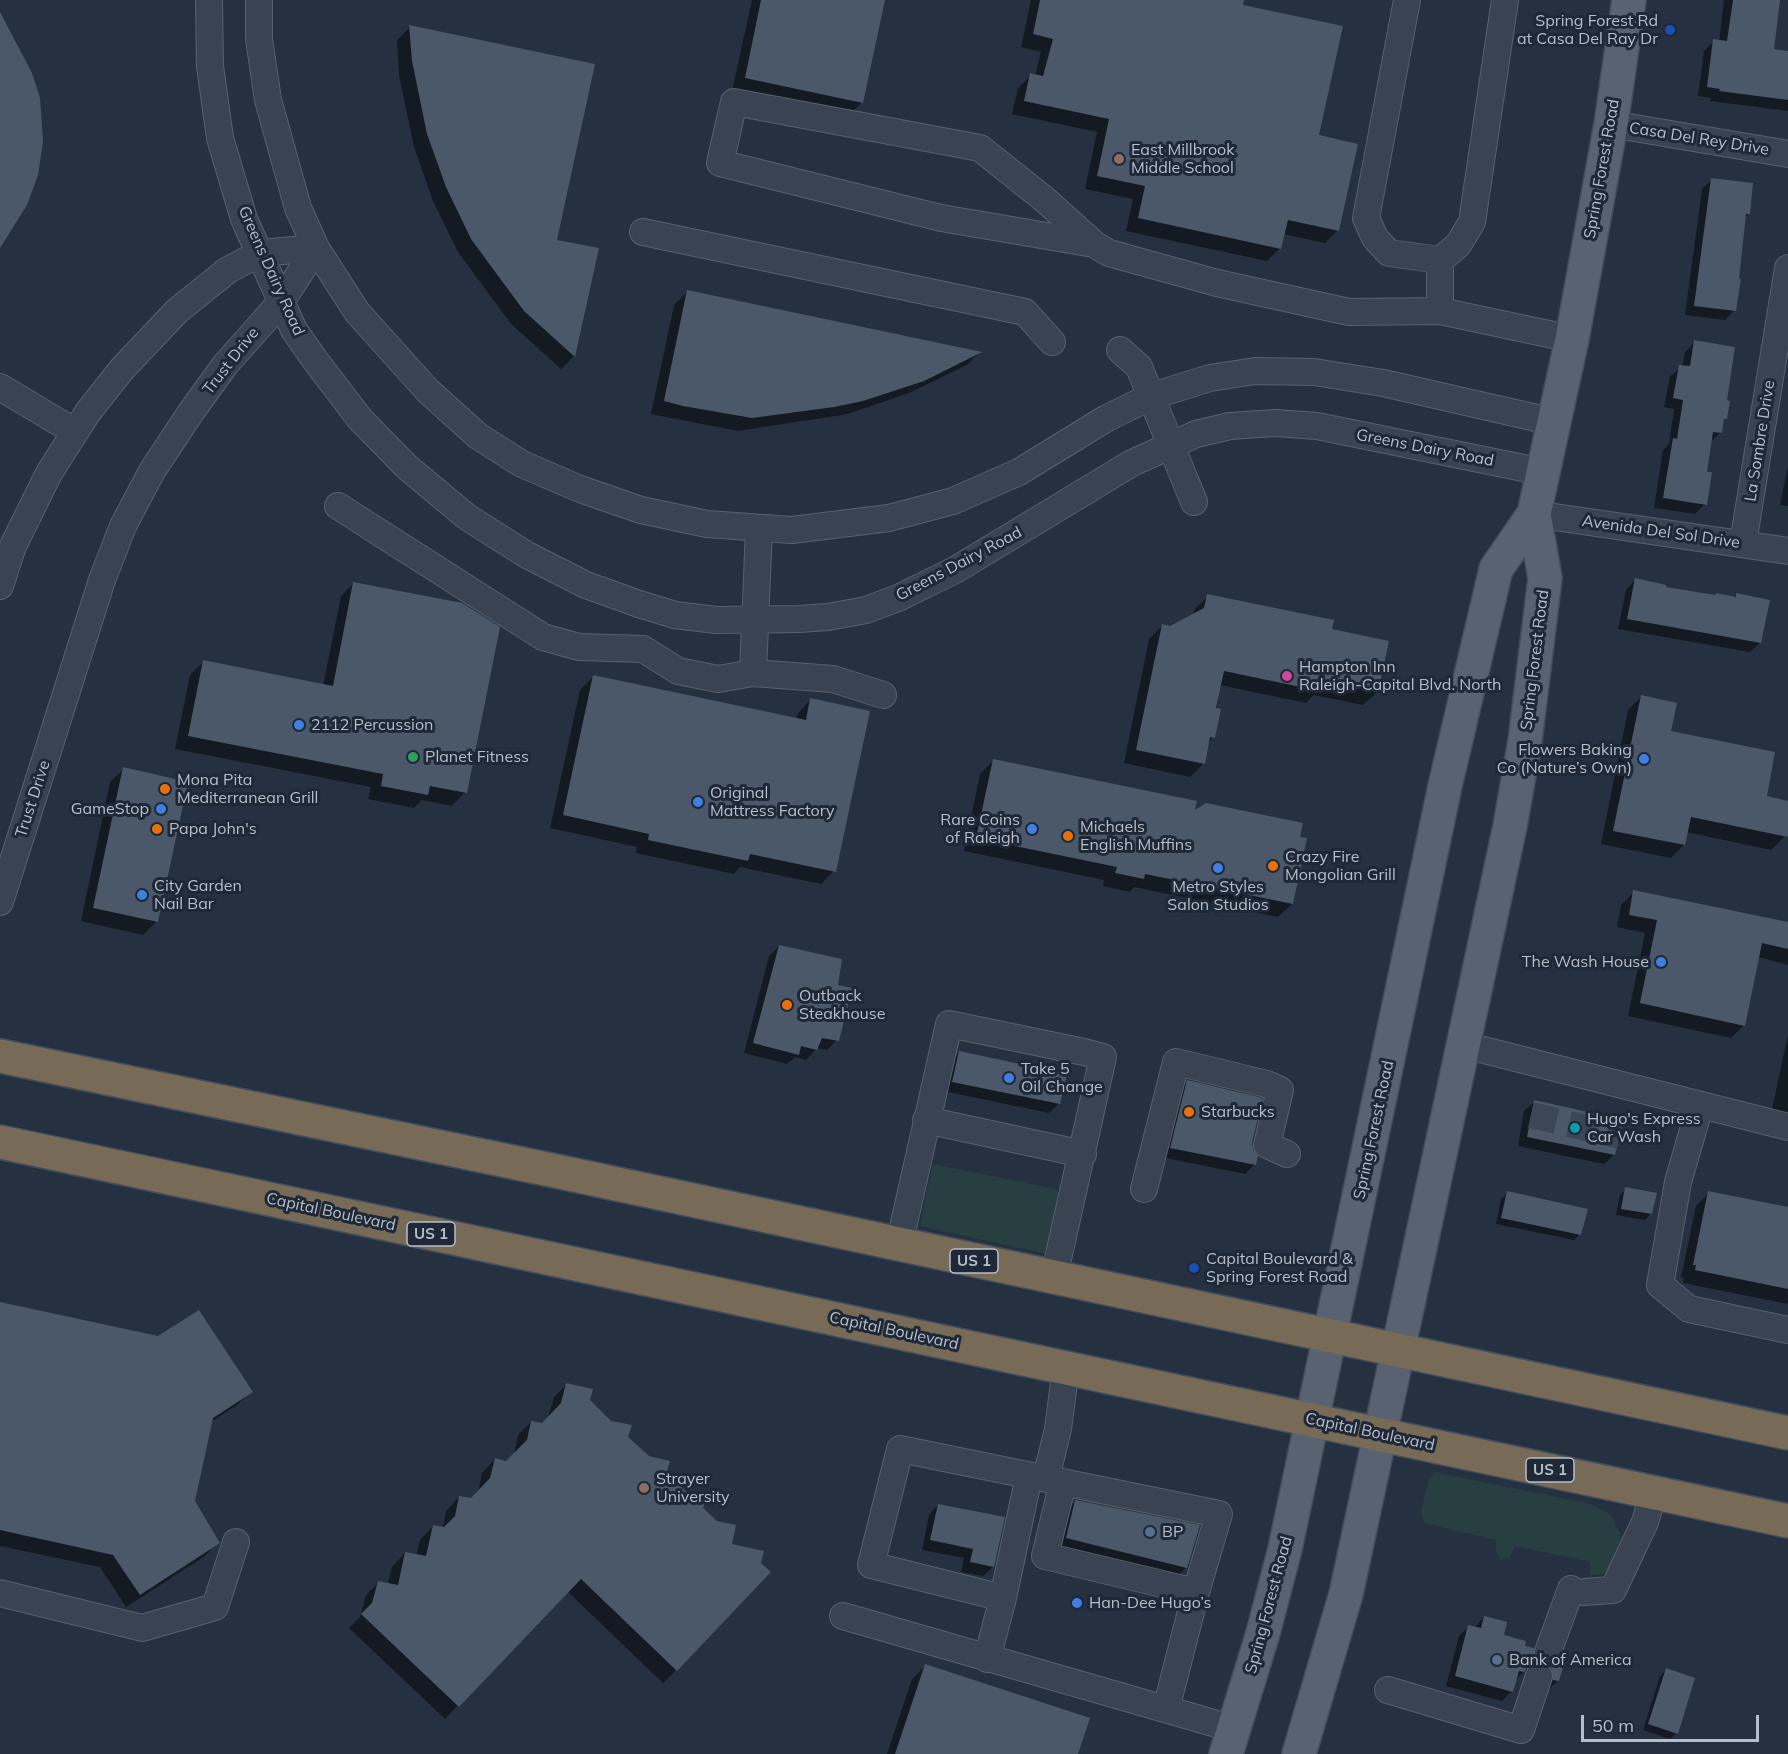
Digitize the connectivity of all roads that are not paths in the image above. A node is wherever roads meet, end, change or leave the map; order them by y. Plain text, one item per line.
1 (209, 0) edge
2 (259, 0) edge
3 (1407, 0) edge
4 (1505, 0) edge
5 (1629, 0) edge
6 (1611, 124) junction
7 (1788, 154) edge
8 (643, 232) dead end
9 (1094, 244) junction
10 (316, 248) junction
11 (260, 253) junction
12 (1440, 260) junction
13 (1788, 268) edge
14 (281, 302) junction
15 (1440, 311) junction
16 (1572, 339) junction
17 (1052, 342) dead end
18 (1120, 351) dead end
19 (0, 387) edge
20 (1152, 396) junction
21 (1554, 422) junction
22 (75, 432) junction
23 (1172, 445) junction
24 (1543, 472) junction
25 (1194, 502) dead end
26 (338, 506) dead end
27 (1534, 514) junction
28 (759, 528) junction
29 (1743, 543) junction
30 (1788, 551) edge
31 (0, 586) edge
32 (755, 620) junction
33 (753, 673) junction
34 (883, 695) dead end
35 (0, 902) edge
36 (1464, 1045) junction
37 (0, 1056) edge
38 (1700, 1106) junction
39 (926, 1120) junction
40 (1788, 1127) edge
41 (0, 1142) edge
42 (1083, 1154) junction
43 (1287, 1154) dead end
44 (1144, 1189) dead end
45 (899, 1245) junction
46 (1054, 1277) junction
47 (1788, 1330) edge
48 (1330, 1335) junction
49 (1398, 1350) junction
50 (1066, 1367) junction
51 (1312, 1420) junction
52 (1788, 1433) edge
53 (1380, 1434) junction
54 (1046, 1479) junction
55 (1654, 1492) junction
56 (1788, 1521) edge
57 (236, 1542) dead end
58 (1196, 1592) junction
59 (0, 1593) edge
60 (1003, 1598) junction
61 (843, 1616) dead end
62 (1548, 1652) dead end
63 (987, 1659) junction
64 (1539, 1676) dead end
65 (1388, 1690) dead end
66 (1166, 1709) junction
67 (1230, 1742) edge
68 (1299, 1754) edge

1 - 11 street, Greens Dairy Road
2 - 10 street
3 - 12 street
4 - 12 street
5 - 6 main road, Spring Forest Road
6 - 7 street, Casa Del Rey Drive
6 - 16 main road, Spring Forest Road
8 - 17 street
9 - 9 street
9 - 15 street
10 - 11 street
10 - 14 street, Trust Drive
10 - 28 street
11 - 14 street, Greens Dairy Road
11 - 22 street
12 - 15 street
13 - 29 street, La Sombre Drive
14 - 32 street, Greens Dairy Road
14 - 35 street, Trust Drive
15 - 16 street
16 - 21 main road, Spring Forest Road
18 - 20 street
19 - 22 street
20 - 21 street
20 - 23 street
20 - 28 street
21 - 24 main road, Spring Forest Road
22 - 31 street
23 - 24 street, Greens Dairy Road
23 - 25 street
23 - 32 street, Greens Dairy Road
24 - 27 main road, Spring Forest Road
26 - 33 street
27 - 29 street, Avenida Del Sol Drive
27 - 36 main road, Spring Forest Road
27 - 48 main road, Spring Forest Road
28 - 32 street
29 - 30 street, Avenida Del Sol Drive
32 - 33 street
33 - 34 street
36 - 38 street
36 - 49 main road, Spring Forest Road
37 - 45 highway, US 1
38 - 40 street
38 - 47 street
39 - 42 street
39 - 42 street
39 - 45 street
41 - 50 highway, Capital Boulevard / US 1
42 - 46 street
43 - 44 street
45 - 46 highway, US 1
46 - 48 highway, US 1
48 - 49 highway, US 1
48 - 51 main road, Spring Forest Road
49 - 52 highway, US 1
49 - 53 main road, Spring Forest Road
50 - 51 highway, Capital Boulevard / US 1
50 - 54 street
51 - 53 highway, Capital Boulevard / US 1
51 - 67 main road, Spring Forest Road
53 - 55 highway, Capital Boulevard / US 1
53 - 68 main road, Spring Forest Road
54 - 58 street
54 - 58 street
54 - 60 street
54 - 60 street
55 - 56 highway, Capital Boulevard / US 1
55 - 62 street
57 - 59 street
58 - 66 street
60 - 63 street
61 - 63 street
63 - 66 street
64 - 65 street
66 - 67 street

